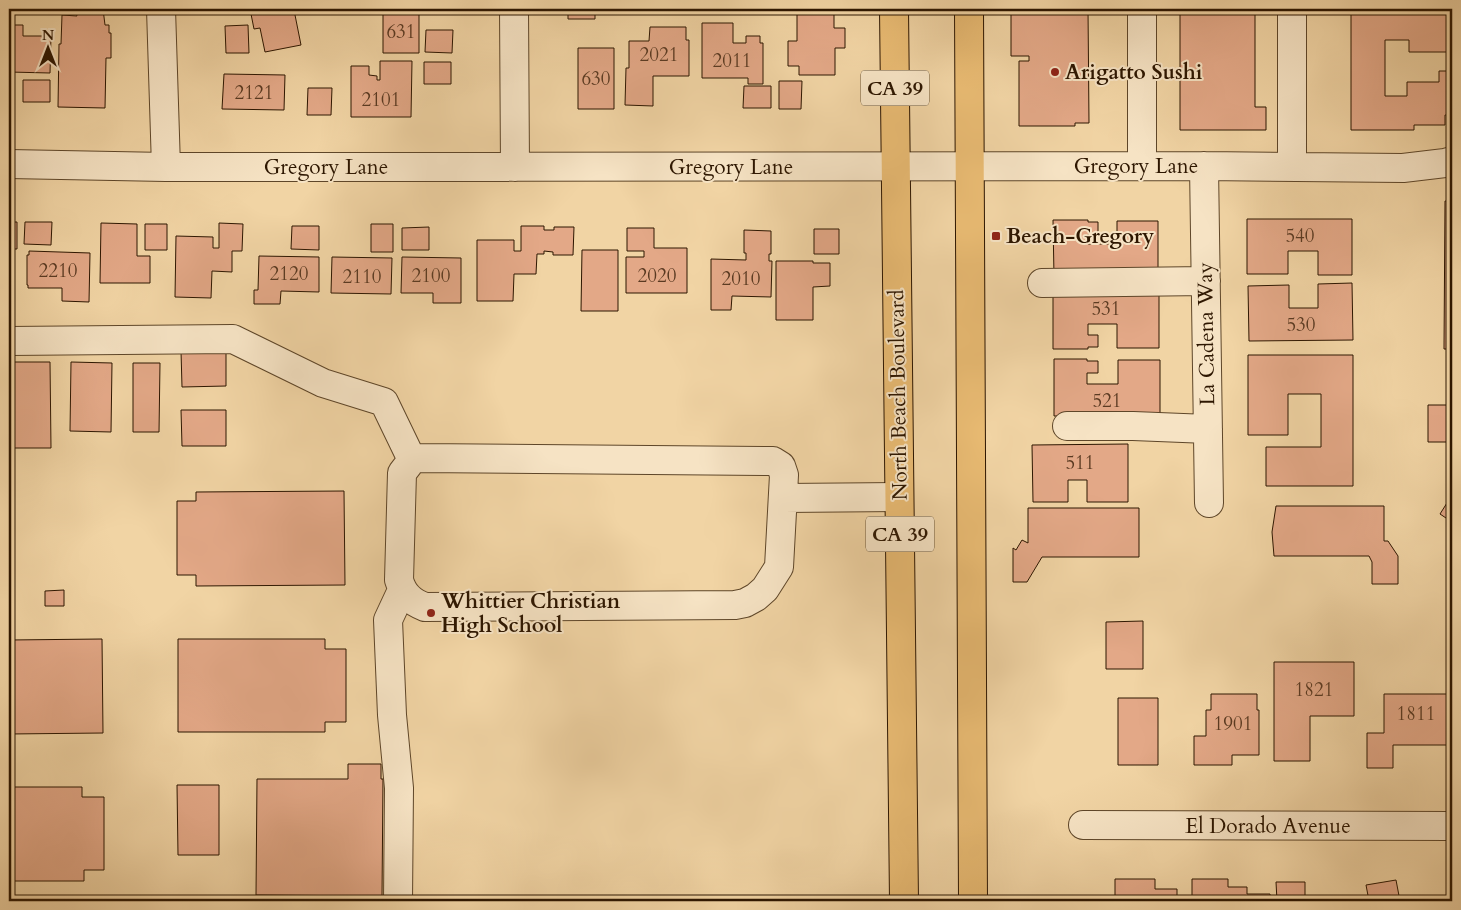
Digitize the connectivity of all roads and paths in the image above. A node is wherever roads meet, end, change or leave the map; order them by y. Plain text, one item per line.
1 (161, 9) edge
2 (514, 9) edge
3 (894, 9) edge
4 (969, 9) edge
5 (1142, 9) edge
6 (1292, 9) edge
7 (1452, 160) edge
8 (9, 164) edge
9 (1142, 166) junction
10 (1204, 166) junction
11 (1292, 166) junction
12 (166, 167) junction
13 (515, 167) junction
14 (895, 167) junction
15 (969, 167) junction
16 (1206, 281) junction
17 (1042, 283) dead end
18 (9, 341) edge
19 (1067, 426) dead end
20 (1208, 429) junction
21 (412, 460) junction
22 (899, 497) junction
23 (784, 498) junction
24 (1209, 503) dead end
25 (402, 590) junction
26 (1083, 825) dead end
27 (1452, 826) edge
28 (398, 901) edge
29 (904, 901) edge
30 (973, 901) edge

1 - 12 street
2 - 13 street
3 - 14 main road, North Beach Boulevard / CA 39
4 - 15 main road
5 - 9 street
6 - 11 street
7 - 11 street, Gregory Lane
8 - 12 street, Gregory Lane
9 - 10 street, Gregory Lane
9 - 15 street, Gregory Lane
10 - 11 street, Gregory Lane
10 - 16 street, La Cadena Way
12 - 13 street, Gregory Lane
13 - 14 street, Gregory Lane
14 - 15 street, Gregory Lane
14 - 22 main road, North Beach Boulevard / CA 39
15 - 30 main road
16 - 17 street
16 - 20 street, La Cadena Way
18 - 21 street
19 - 20 street
20 - 24 street, La Cadena Way
21 - 23 street
21 - 25 street
22 - 23 street
22 - 29 main road, North Beach Boulevard / CA 39
23 - 25 street
25 - 28 street
26 - 27 street, El Dorado Avenue

